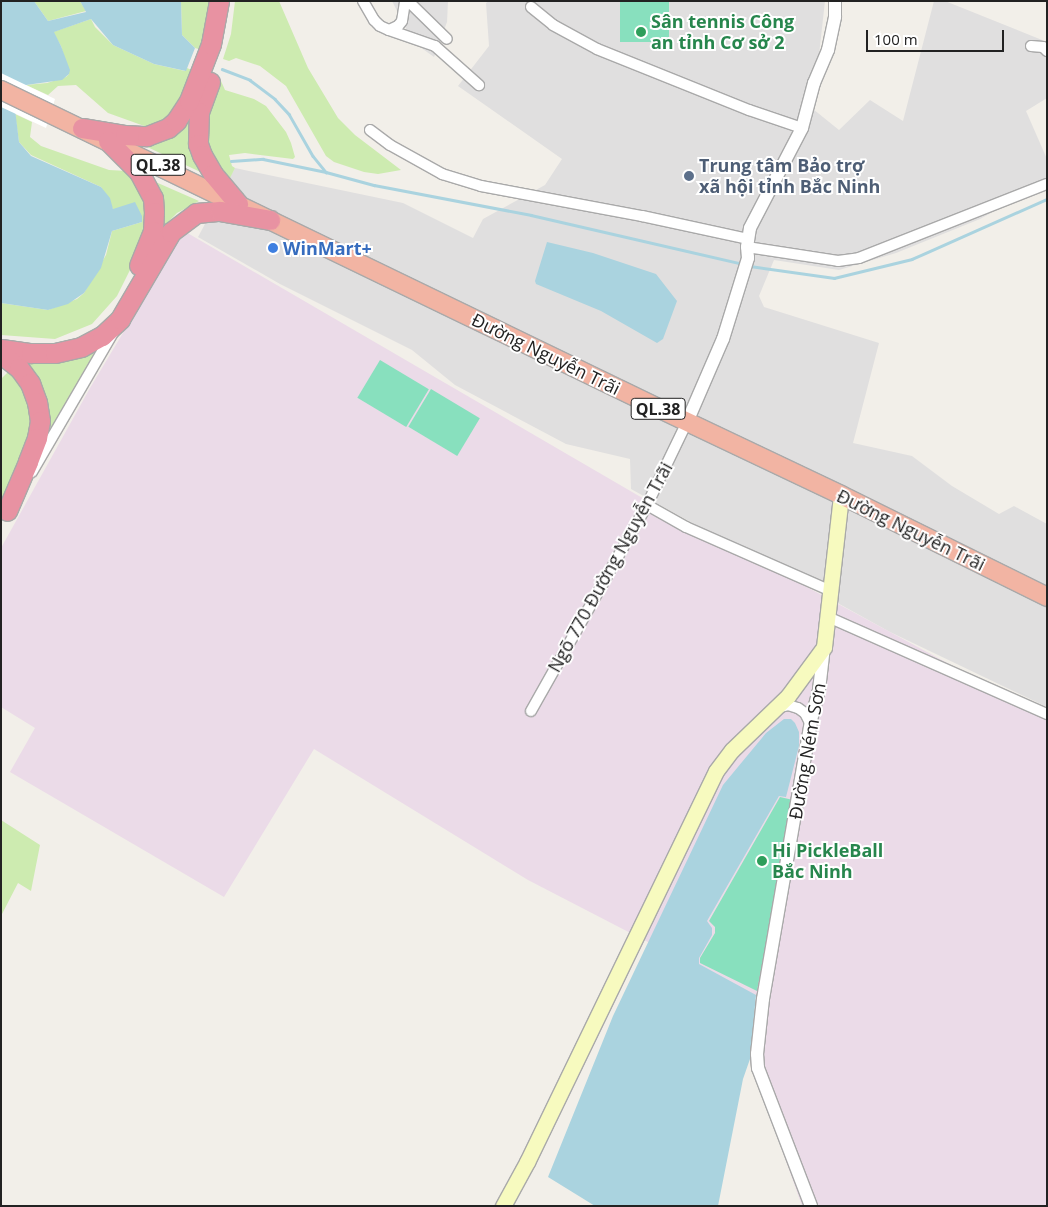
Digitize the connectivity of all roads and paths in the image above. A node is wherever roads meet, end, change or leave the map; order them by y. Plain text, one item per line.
1 (219, 1) edge
2 (229, 1) edge
3 (363, 1) edge
4 (407, 1) edge
5 (835, 1) edge
6 (531, 7) dead end
7 (388, 30) junction
8 (447, 39) dead end
9 (1031, 46) dead end
10 (1047, 50) edge
11 (478, 85) dead end
12 (1, 90) edge
13 (82, 128) junction
14 (802, 128) junction
15 (370, 130) dead end
16 (108, 141) junction
17 (1047, 184) edge
18 (238, 204) junction
19 (270, 220) junction
20 (748, 247) junction
21 (120, 319) junction
22 (1, 338) edge
23 (1, 349) edge
24 (1, 354) edge
25 (687, 422) junction
26 (841, 495) junction
27 (647, 505) junction
28 (4, 516) edge
29 (832, 592) junction
30 (1047, 597) edge
31 (828, 617) junction
32 (824, 647) junction
33 (774, 710) junction
34 (531, 711) dead end
35 (1047, 714) edge
36 (811, 725) junction
37 (527, 1162) junction
38 (503, 1206) edge
39 (515, 1206) edge
40 (811, 1206) edge

1 - 13 highway
2 - 18 highway
3 - 7 street
4 - 7 street
4 - 8 street
5 - 14 street
6 - 14 street
7 - 11 street
9 - 10 street
12 - 13 highway, Đường Nguyễn Trãi / QL.38
13 - 16 highway, Đường Nguyễn Trãi / QL.38
14 - 20 street
15 - 20 street
16 - 18 highway, Đường Nguyễn Trãi / QL.38
16 - 22 highway
17 - 20 street
18 - 19 highway, Đường Nguyễn Trãi / QL.38
19 - 21 highway
19 - 25 highway, Đường Nguyễn Trãi / QL.38
20 - 25 street
21 - 23 highway
21 - 28 street
24 - 28 highway
25 - 26 highway, Đường Nguyễn Trãi / QL.38
25 - 27 street, Ngõ 770 Đường Nguyễn Trãi
26 - 29 main road, Đường Ném Sơn
26 - 30 highway, Đường Nguyễn Trãi / QL.38
27 - 29 street
27 - 34 street, Ngõ 770 Đường Nguyễn Trãi
29 - 31 main road, Đường Ném Sơn
31 - 32 main road, Đường Ném Sơn
31 - 35 street
32 - 33 main road
32 - 36 street, Đường Ném Sơn
33 - 36 street
33 - 37 main road
36 - 40 street, Đường Ném Sơn
37 - 38 main road
37 - 39 main road

